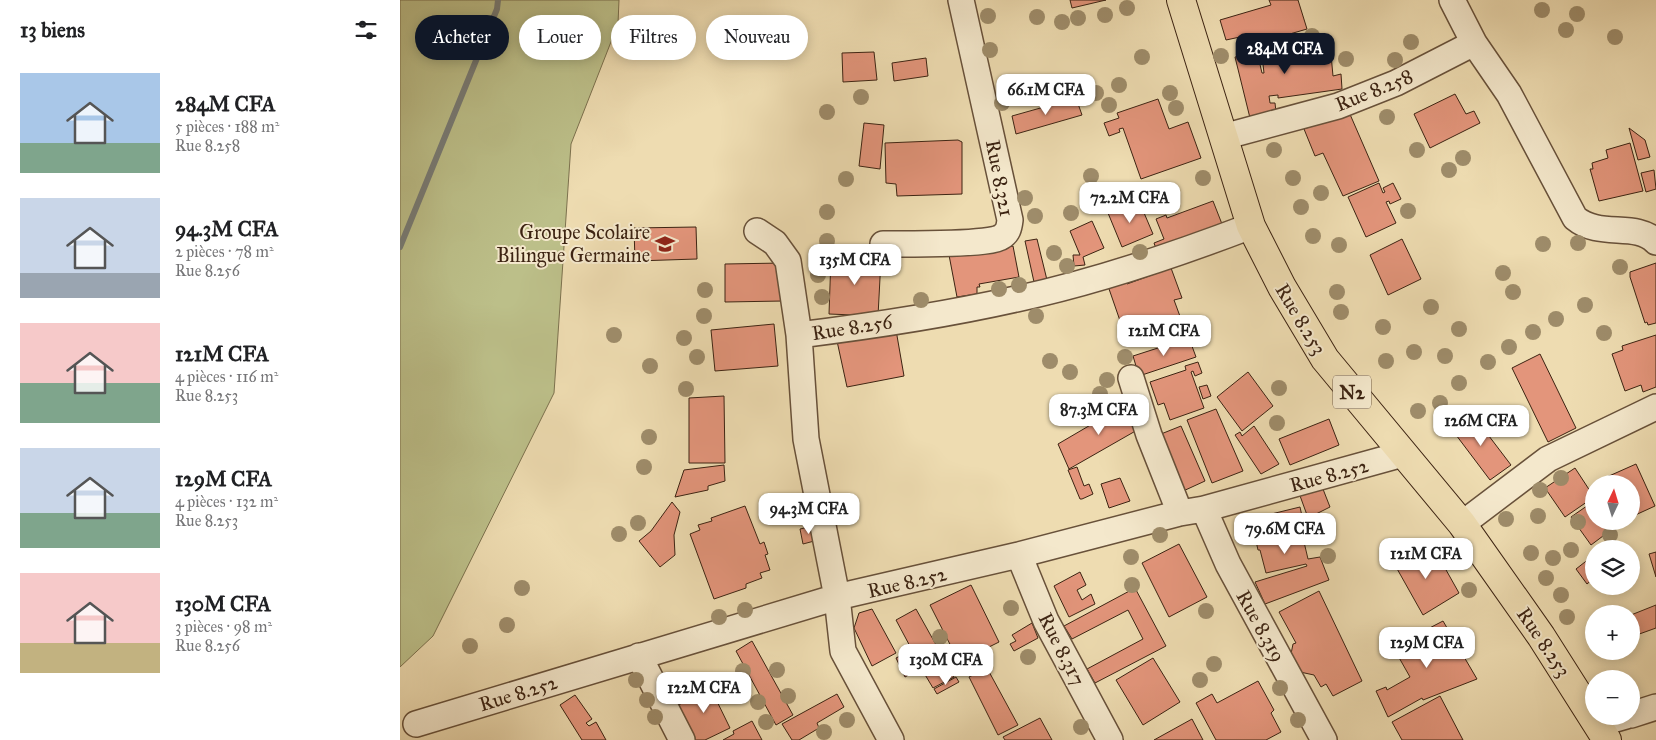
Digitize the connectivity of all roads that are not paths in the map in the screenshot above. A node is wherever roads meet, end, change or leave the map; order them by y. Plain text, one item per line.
1 (961, 0) edge
2 (1182, 0) edge
3 (1452, 0) edge
4 (1474, 43) junction
5 (1223, 137) junction
6 (1251, 226) junction
7 (756, 231) dead end
8 (1656, 242) edge
9 (884, 244) dead end
10 (799, 336) junction
11 (1131, 378) dead end
12 (1656, 407) edge
13 (1403, 454) junction
14 (1192, 511) junction
15 (1462, 524) junction
16 (1019, 555) junction
17 (837, 597) junction
18 (638, 656) junction
19 (1656, 708) edge
20 (1640, 712) edge
21 (416, 724) dead end
22 (1612, 725) edge
23 (1602, 732) edge
24 (682, 740) edge
25 (891, 740) edge
26 (1110, 740) edge
27 (1324, 740) edge

1 - 9 street, Rue 8.321
2 - 5 highway, Rue 8.253 / N2
3 - 4 street
4 - 5 street, Rue 8.258
4 - 8 street
5 - 6 highway, Rue 8.253 / N2
6 - 10 street, Rue 8.256
6 - 13 highway, Rue 8.253 / N2
7 - 10 street
10 - 17 street, Rue 8.256
11 - 14 street, Rue 8.319
12 - 15 street
13 - 14 street, Rue 8.252
13 - 15 highway, Rue 8.253 / N2
14 - 16 street, Rue 8.252
14 - 27 street, Rue 8.319
15 - 23 highway, Rue 8.253 / N2
16 - 17 street, Rue 8.252
16 - 26 street, Rue 8.317
17 - 18 street, Rue 8.252
17 - 25 street, Rue 8.256
18 - 21 street, Rue 8.252
18 - 24 street
19 - 20 street
22 - 23 street

